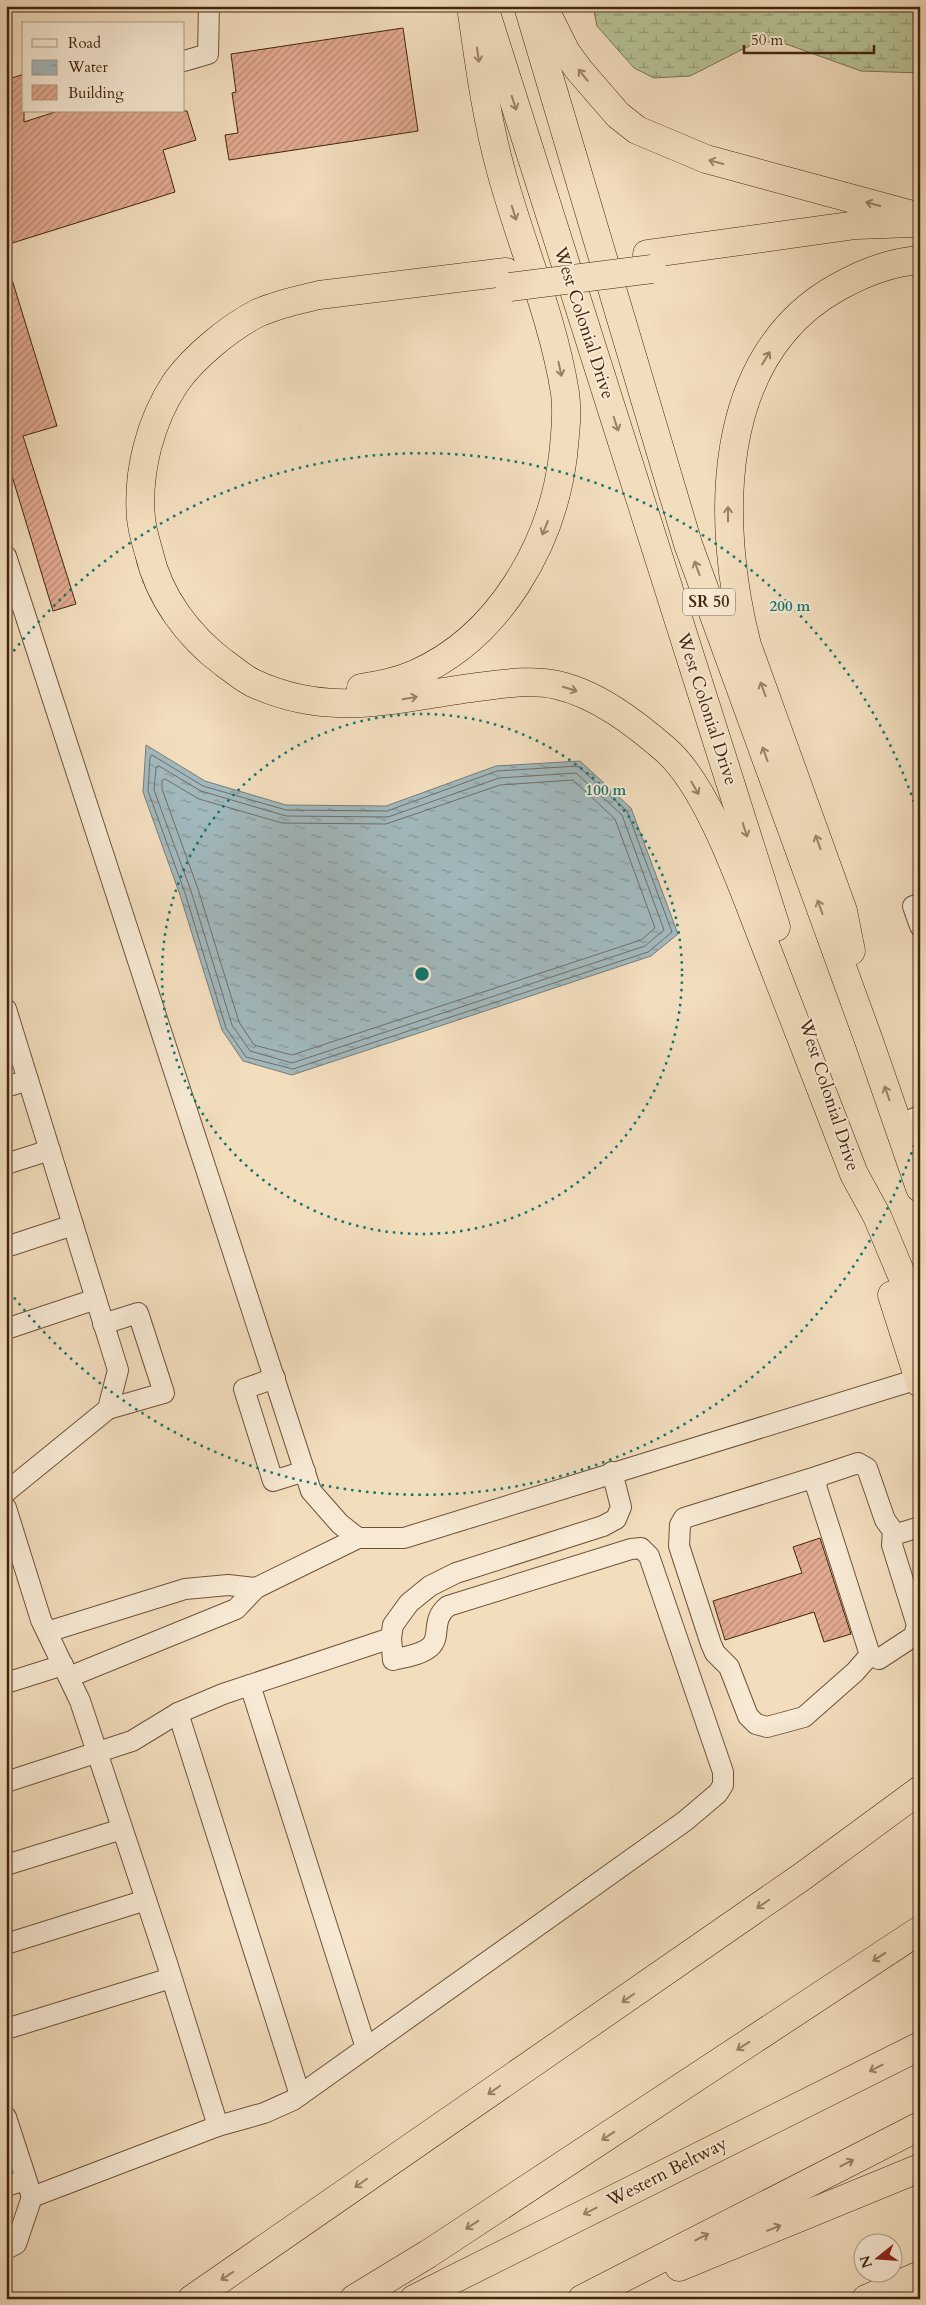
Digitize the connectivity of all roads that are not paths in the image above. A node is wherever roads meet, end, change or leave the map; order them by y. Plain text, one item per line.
1 (209, 6) edge
2 (471, 6) edge
3 (484, 6) edge
4 (528, 6) edge
5 (542, 6) edge
6 (185, 61) edge
7 (920, 216) edge
8 (920, 223) edge
9 (920, 242) edge
10 (920, 260) edge
11 (649, 262) junction
12 (508, 279) junction
13 (6, 556) edge
14 (12, 590) edge
15 (920, 904) edge
16 (920, 926) edge
17 (6, 1009) edge
18 (869, 1041) junction
19 (28, 1080) junction
20 (6, 1087) edge
21 (909, 1121) edge
22 (50, 1150) junction
23 (6, 1164) edge
24 (854, 1174) junction
25 (920, 1188) edge
26 (73, 1225) junction
27 (6, 1248) edge
28 (96, 1299) junction
29 (920, 1320) edge
30 (103, 1324) junction
31 (6, 1328) edge
32 (274, 1378) junction
33 (919, 1380) edge
34 (108, 1409) junction
35 (305, 1471) junction
36 (612, 1472) junction
37 (819, 1476) junction
38 (6, 1492) edge
39 (6, 1508) edge
40 (920, 1527) edge
41 (893, 1531) junction
42 (358, 1538) junction
43 (12, 1544) edge
44 (256, 1588) junction
45 (47, 1632) junction
46 (391, 1638) junction
47 (870, 1655) junction
48 (66, 1671) junction
49 (6, 1683) edge
50 (250, 1685) junction
51 (178, 1713) junction
52 (97, 1753) junction
53 (6, 1782) edge
54 (920, 1790) edge
55 (920, 1802) edge
56 (122, 1828) junction
57 (6, 1865) edge
58 (803, 1876) junction
59 (146, 1900) junction
60 (920, 1930) edge
61 (6, 1944) edge
62 (171, 1978) junction
63 (6, 2029) edge
64 (920, 2046) edge
65 (366, 2048) junction
66 (300, 2095) junction
67 (6, 2117) edge
68 (218, 2126) junction
69 (920, 2126) edge
70 (920, 2168) edge
71 (6, 2186) edge
72 (29, 2188) junction
73 (6, 2249) edge
74 (920, 2275) edge
75 (589, 2295) edge
76 (192, 2299) edge
77 (354, 2299) edge
78 (414, 2299) edge
79 (866, 2299) edge

1 - 6 lane
2 -> 12 highway
3 -> 24 highway, West Colonial Drive / SR 50
18 -> 4 highway, West Colonial Drive / SR 50
7 -> 5 highway
8 - 11 highway
9 - 11 highway
18 -> 10 highway
11 - 12 highway
12 -> 24 highway
13 - 14 lane
14 - 32 lane
15 - 16 lane
17 - 19 lane
21 -> 18 highway, West Colonial Drive / SR 50
19 - 20 lane
19 - 22 lane
21 - 25 highway, West Colonial Drive / SR 50
22 - 23 lane
22 - 26 lane
24 - 29 highway
24 - 33 highway, West Colonial Drive / SR 50
26 - 27 lane
26 - 28 lane
28 - 30 lane
28 - 31 lane
30 - 34 lane
30 - 34 lane
32 - 35 lane
32 - 35 lane
33 - 36 lane
34 - 38 lane
35 - 42 lane
36 - 42 lane
36 - 46 lane
37 - 41 lane
37 - 47 lane
37 - 47 lane
39 - 43 lane
40 - 41 lane
41 - 47 lane
42 - 44 lane
43 - 45 lane
44 - 45 lane
44 - 48 lane
45 - 48 lane
46 - 50 lane
46 - 65 lane
48 - 49 lane
48 - 52 lane
50 - 51 lane
50 - 65 lane
51 - 52 lane
51 - 66 lane
52 - 53 lane
52 - 56 lane
54 - 58 highway
55 - 58 highway
56 - 57 lane
56 - 59 lane
58 -> 76 highway
59 - 61 lane
59 - 62 lane
60 -> 77 highway
62 - 63 lane
62 - 68 lane
64 -> 78 highway, Western Beltway
65 - 66 lane
66 - 68 lane
67 - 72 lane
68 - 72 lane
75 -> 69 highway
75 -> 70 highway
71 - 72 lane
72 - 73 lane
74 - 79 highway

